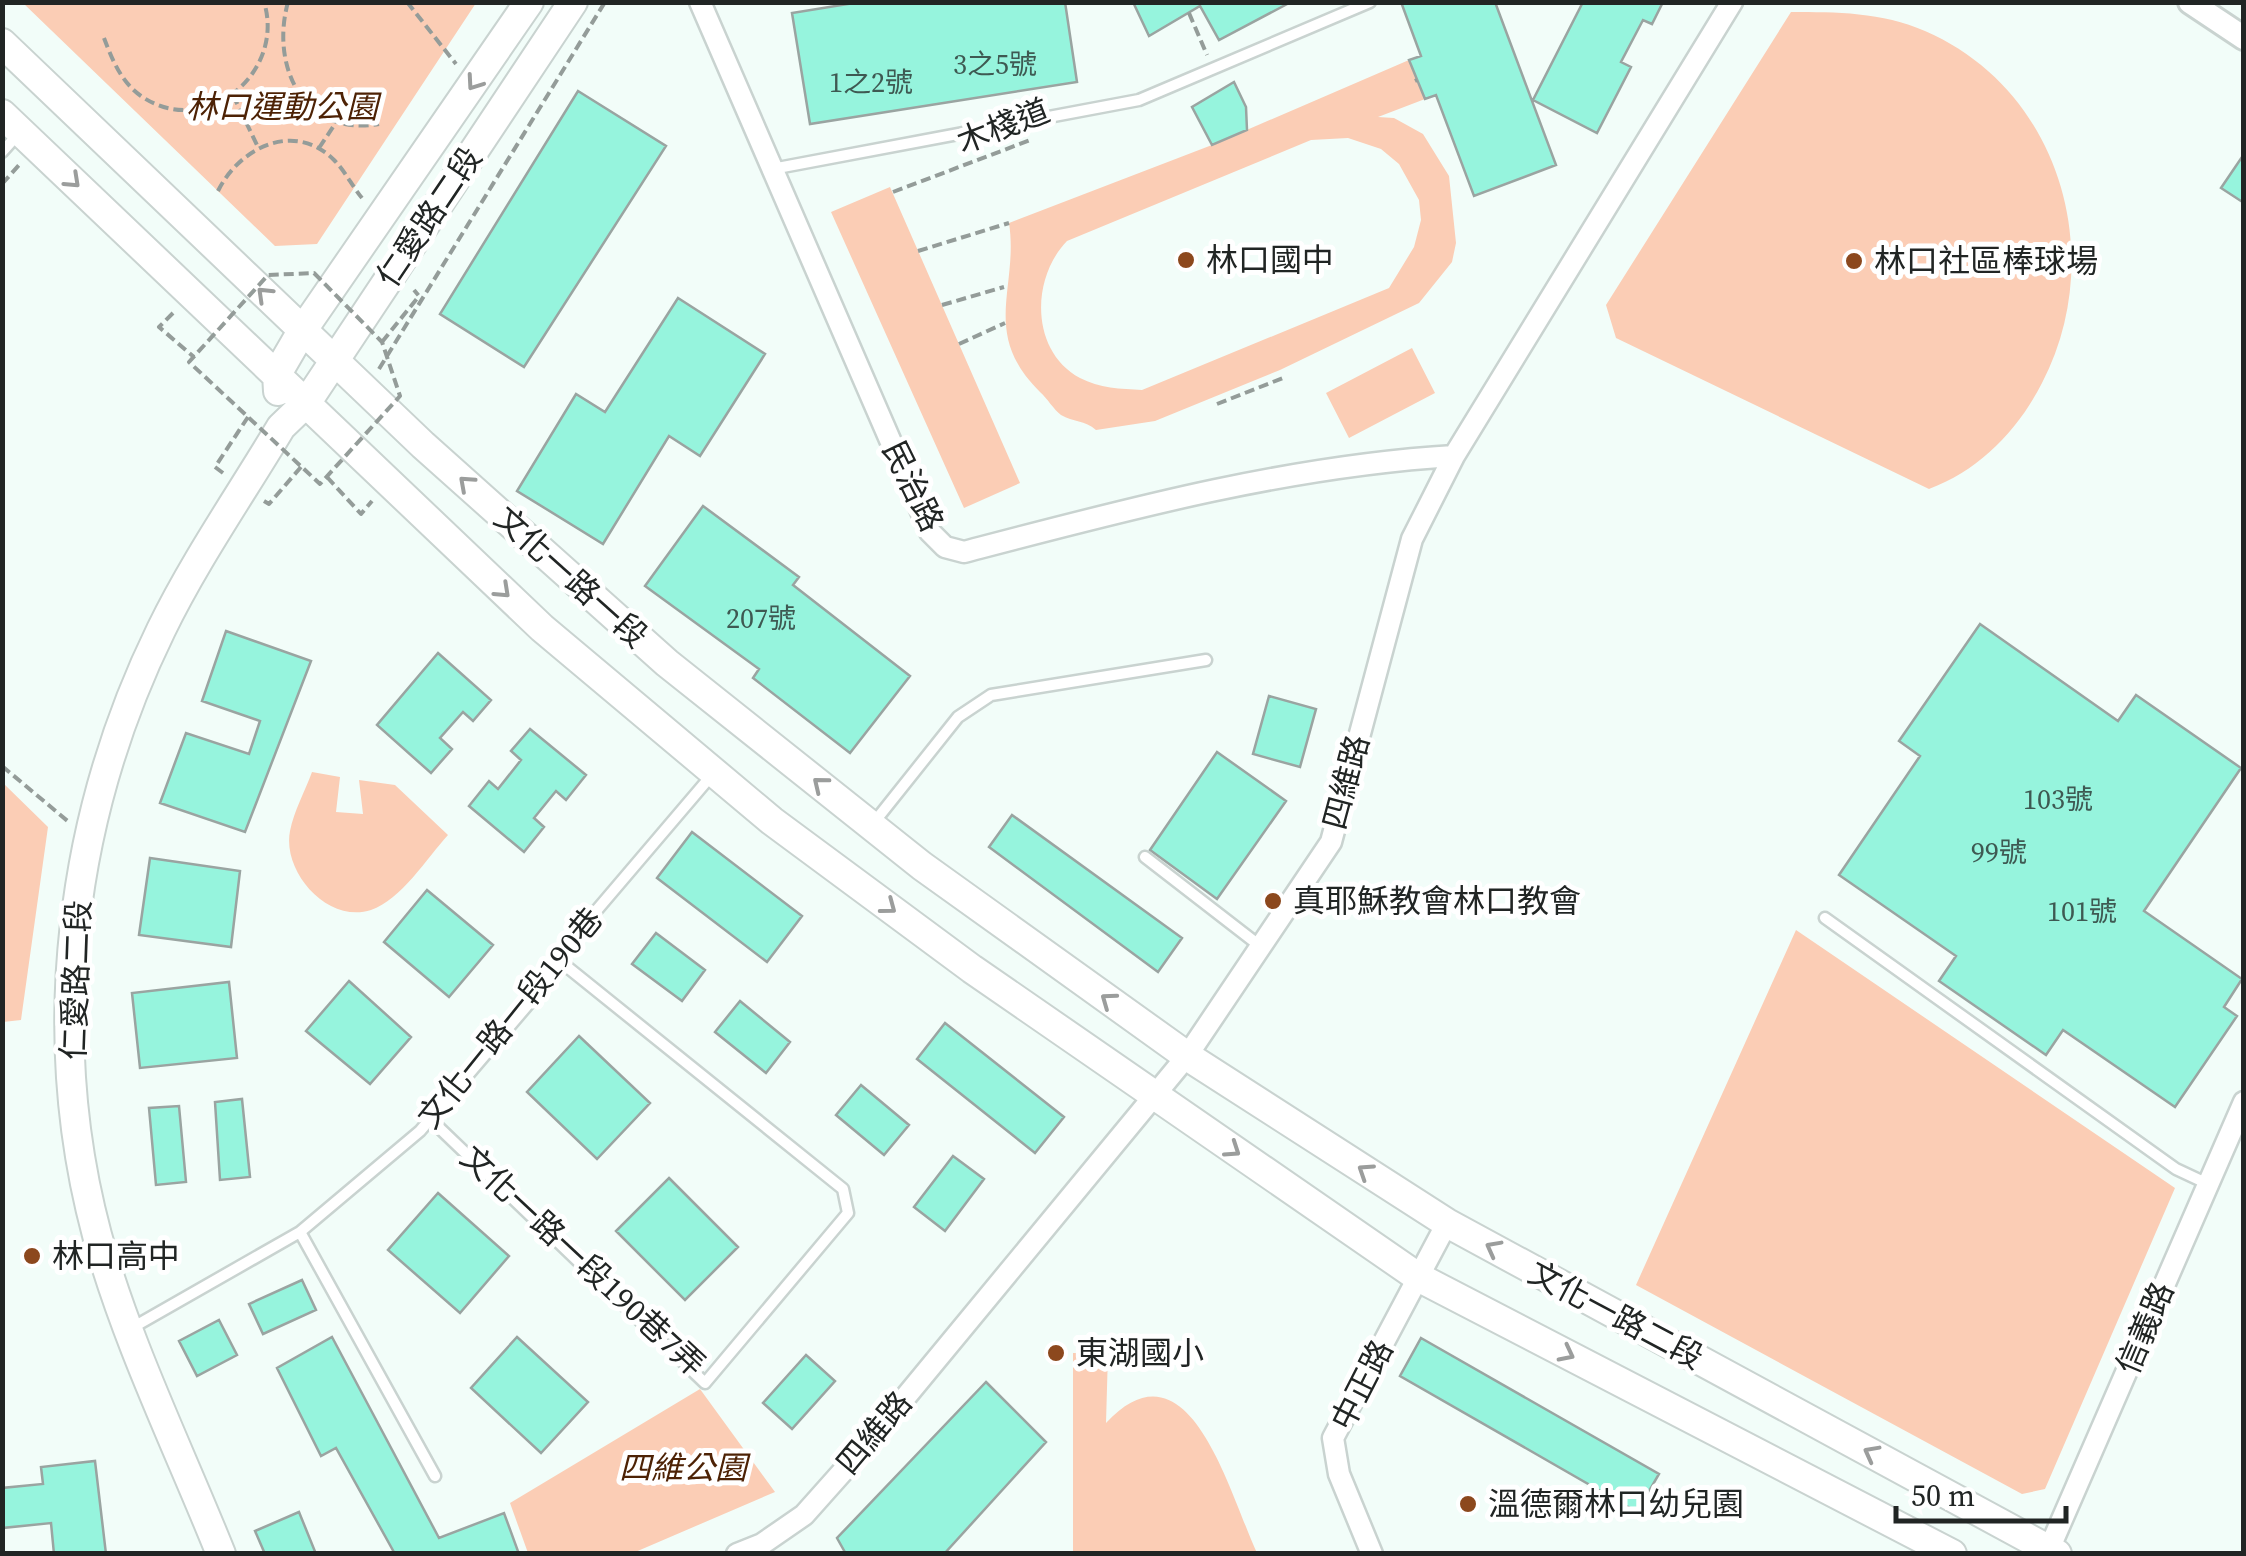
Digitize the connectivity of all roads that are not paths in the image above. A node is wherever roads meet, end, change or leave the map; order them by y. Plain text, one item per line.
1 (529, 2) edge
2 (573, 2) edge
3 (700, 2) edge
4 (1370, 2) edge
5 (1732, 2) edge
6 (2190, 2) edge
7 (2244, 38) edge
8 (2, 43) edge
9 (8, 132) edge
10 (772, 170) junction
11 (302, 331) junction
12 (334, 362) junction
13 (277, 374) junction
14 (307, 402) junction
15 (280, 427) junction
16 (1454, 456) junction
17 (1206, 660) dead end
18 (714, 773) junction
19 (872, 826) junction
20 (1145, 857) dead end
21 (1825, 918) dead end
22 (1261, 946) junction
23 (556, 958) junction
24 (1187, 1056) junction
25 (1152, 1095) junction
26 (2244, 1102) edge
27 (430, 1119) junction
28 (2208, 1184) junction
29 (1447, 1224) junction
30 (300, 1232) junction
31 (1418, 1277) junction
32 (129, 1329) junction
33 (435, 1476) dead end
34 (764, 1549) edge
35 (2051, 1552) edge
36 (221, 1554) edge
37 (737, 1554) edge
38 (1372, 1554) edge
39 (1952, 1554) edge

1 -> 11 main road, 仁愛路二段
2 - 12 main road, 仁愛路二段
3 - 10 street, 民治路
4 - 10 lane
5 - 16 street, 四維路
6 - 7 street
11 -> 8 main road, 文化一路一段
9 -> 13 main road, 文化一路一段
10 - 16 street, 民治路
11 - 12 main road, 文化一路一段
11 - 13 main road, 仁愛路二段
12 - 14 main road, 仁愛路二段
19 -> 12 main road, 文化一路一段
13 - 14 main road, 文化一路一段
13 - 15 main road
14 - 15 main road, 仁愛路二段
14 -> 18 main road, 文化一路一段
15 - 32 main road, 仁愛路二段
16 - 22 street, 四維路
17 - 19 lane
18 - 23 lane, 文化一路一段190巷
18 -> 25 main road, 文化一路一段
24 -> 19 main road, 文化一路一段
20 - 22 lane
21 - 28 lane
22 - 24 street, 四維路
23 - 27 lane, 文化一路一段190巷
23 - 27 lane, 文化一路一段190巷7弄
24 - 25 street, 四維路
29 -> 24 main road, 文化一路二段
25 -> 31 main road, 文化一路二段
25 - 34 street, 四維路
26 - 28 street, 信義路
27 - 30 lane, 文化一路一段190巷
28 - 35 street, 信義路
29 - 31 street, 中正路
35 -> 29 main road, 文化一路二段
30 - 32 lane, 文化一路一段190巷
30 - 33 lane
31 - 38 street, 中正路
31 -> 39 main road, 文化一路二段
32 - 36 main road, 仁愛路二段
34 - 37 street, 四維路

